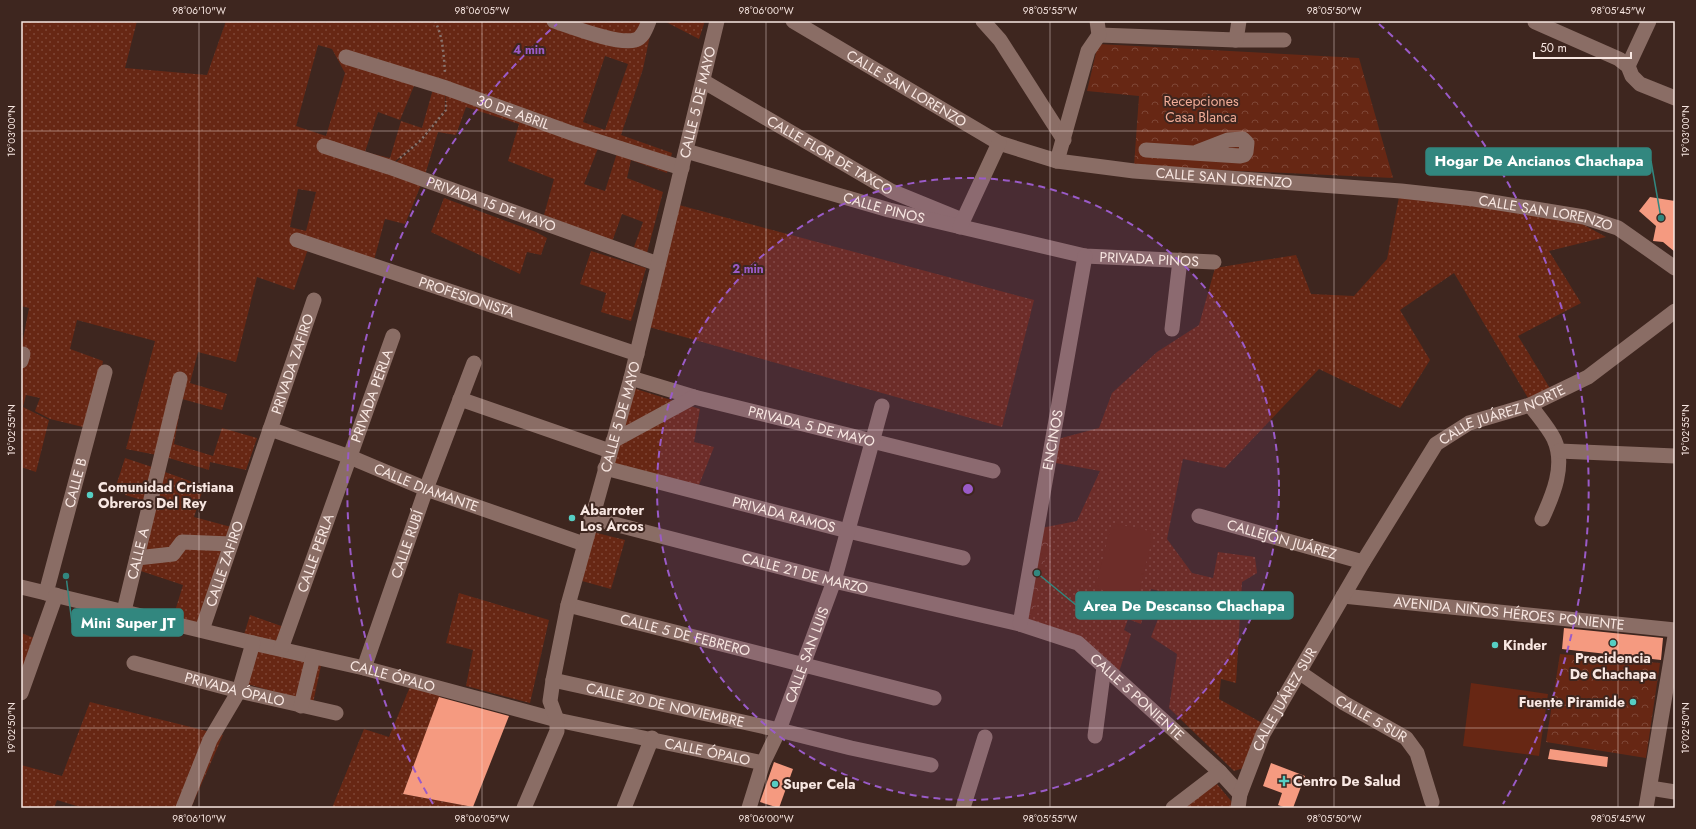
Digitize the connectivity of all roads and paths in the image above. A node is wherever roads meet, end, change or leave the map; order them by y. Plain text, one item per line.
1 (435, 21) edge
2 (554, 21) edge
3 (649, 21) edge
4 (717, 21) edge
5 (793, 21) edge
6 (983, 21) edge
7 (1239, 21) edge
8 (1649, 21) edge
9 (1535, 22) dead end
10 (1098, 28) edge
11 (1236, 40) junction
12 (1284, 40) dead end
13 (346, 57) dead end
14 (1628, 66) junction
15 (703, 81) junction
16 (446, 88) junction
17 (1675, 98) edge
18 (1064, 140) junction
19 (999, 143) junction
20 (324, 146) dead end
21 (1146, 150) dead end
22 (686, 151) junction
23 (1178, 151) junction
24 (1198, 152) dead end
25 (1057, 162) junction
26 (389, 167) junction
27 (682, 168) junction
28 (1178, 174) junction
29 (961, 223) junction
30 (298, 240) dead end
31 (1085, 256) junction
32 (1180, 260) junction
33 (1214, 262) dead end
34 (658, 264) junction
35 (1675, 268) edge
36 (314, 300) dead end
37 (1675, 311) edge
38 (1172, 329) dead end
39 (393, 336) dead end
40 (636, 354) junction
41 (474, 363) dead end
42 (105, 372) dead end
43 (631, 378) junction
44 (180, 379) dead end
45 (694, 397) junction
46 (460, 399) junction
47 (1530, 405) junction
48 (882, 406) dead end
49 (270, 429) junction
50 (871, 442) junction
51 (611, 446) junction
52 (1559, 451) junction
53 (350, 456) junction
54 (1675, 456) edge
55 (606, 468) junction
56 (993, 471) dead end
57 (426, 489) junction
58 (1199, 516) dead end
59 (591, 518) junction
60 (1542, 519) dead end
61 (848, 531) junction
62 (231, 544) junction
63 (584, 544) junction
64 (137, 558) junction
65 (963, 558) dead end
66 (1363, 562) junction
67 (834, 580) junction
68 (21, 587) edge
69 (51, 594) junction
70 (1343, 596) junction
71 (568, 605) junction
72 (124, 611) junction
73 (1020, 624) junction
74 (202, 630) junction
75 (1675, 630) edge
76 (1675, 636) edge
77 (253, 643) junction
78 (281, 649) junction
79 (313, 657) junction
80 (134, 663) dead end
81 (803, 665) junction
82 (1104, 667) junction
83 (364, 668) junction
84 (1299, 672) junction
85 (553, 680) junction
86 (239, 691) junction
87 (21, 693) edge
88 (934, 698) dead end
89 (301, 706) junction
90 (336, 713) dead end
91 (557, 720) junction
92 (778, 730) junction
93 (1096, 736) dead end
94 (985, 737) dead end
95 (652, 738) junction
96 (763, 763) junction
97 (931, 765) dead end
98 (1220, 772) junction
99 (1650, 788) junction
100 (1675, 792) edge
101 (1239, 801) edge
102 (1432, 802) dead end
103 (183, 808) edge
104 (524, 808) edge
105 (624, 808) edge
106 (749, 808) edge
107 (963, 808) edge
108 (1173, 808) edge
109 (1646, 808) edge

1 - 16 path
2 - 3 street
4 - 15 street, CALLE 5 DE MAYO
5 - 19 street, CALLE SAN LORENZO
6 - 18 street
7 - 11 street
8 - 14 street
9 - 14 street
10 - 11 street
10 - 18 street
11 - 12 street
13 - 16 street, 30 DE ABRIL
14 - 17 street
15 - 22 street, CALLE 5 DE MAYO
15 - 29 street, CALLE FLOR DE TAXCO
16 - 26 path
16 - 27 street, 30 DE ABRIL
18 - 25 street
19 - 25 street, CALLE SAN LORENZO
19 - 29 street
20 - 26 street, PRIVADA 15 DE MAYO
21 - 23 street
22 - 27 street, CALLE 5 DE MAYO
22 - 29 street, CALLE PINOS
23 - 24 street
23 - 28 street
25 - 28 street, CALLE SAN LORENZO
26 - 34 street, PRIVADA 15 DE MAYO
27 - 34 street, CALLE 5 DE MAYO
28 - 35 street, CALLE SAN LORENZO
29 - 31 street, CALLE PINOS
30 - 40 street, PROFESIONISTA
31 - 32 street, PRIVADA PINOS
31 - 73 street, ENCINOS
32 - 33 street, PRIVADA PINOS
32 - 38 street
34 - 40 street, CALLE 5 DE MAYO
36 - 49 street, PRIVADA ZAFIRO
37 - 47 street, CALLE JUÁREZ NORTE
39 - 53 street, PRIVADA PERLA
40 - 43 street, CALLE 5 DE MAYO
41 - 46 street, CALLE RUBÍ
42 - 69 street, CALLE B
43 - 45 street, PRIVADA 5 DE MAYO
43 - 51 street, CALLE 5 DE MAYO
44 - 64 street, CALLE A
45 - 50 street, PRIVADA 5 DE MAYO
45 - 51 street
46 - 51 street
46 - 57 street, CALLE RUBÍ
47 - 52 street
47 - 66 street, CALLE JUÁREZ NORTE
48 - 50 street, CALLE SAN LUIS
49 - 53 street, CALLE DIAMANTE
49 - 62 street, CALLE ZAFIRO
50 - 56 street, PRIVADA 5 DE MAYO
50 - 61 street, CALLE SAN LUIS
51 - 55 street, CALLE 5 DE MAYO
52 - 54 street
52 - 60 street
53 - 57 street, CALLE DIAMANTE
53 - 78 street, CALLE PERLA
55 - 59 street, CALLE 5 DE MAYO
55 - 61 street, PRIVADA RAMOS
57 - 63 street, CALLE DIAMANTE
57 - 83 street, CALLE RUBÍ
58 - 66 street, CALLEJÓN JUÁREZ
59 - 63 street, CALLE 5 DE MAYO
59 - 67 street, CALLE 21 DE MARZO
61 - 65 street, PRIVADA RAMOS
61 - 67 street, CALLE SAN LUIS
62 - 64 street
62 - 74 street, CALLE ZAFIRO
63 - 71 street, CALLE 5 DE MAYO
64 - 72 street, CALLE A
66 - 70 street, CALLE JUÁREZ NORTE
67 - 73 street, CALLE 21 DE MARZO
67 - 81 street, CALLE SAN LUIS
68 - 69 street, CALLE ÓPALO
69 - 72 street, CALLE ÓPALO
69 - 87 street, CALLE B
70 - 75 street, AVENIDA NIÑOS HÉROES PONIENTE
70 - 84 street, CALLE JUÁREZ SUR
71 - 81 street, CALLE 5 DE FEBRERO
71 - 85 street, CALLE 5 DE MAYO
72 - 74 street, CALLE ÓPALO
73 - 82 street, CALLE 5 PONIENTE
74 - 77 street, CALLE ÓPALO
76 - 99 street
77 - 78 street, CALLE ÓPALO
77 - 86 street
78 - 79 street, CALLE ÓPALO
79 - 83 street, CALLE ÓPALO
79 - 89 street
80 - 86 street, PRIVADA ÓPALO
81 - 88 street, CALLE 5 DE FEBRERO
81 - 92 street, CALLE SAN LUIS
82 - 93 street
82 - 98 street, CALLE 5 PONIENTE
83 - 91 street, CALLE ÓPALO
84 - 101 street, CALLE JUÁREZ SUR
84 - 102 street, CALLE 5 SUR
85 - 91 street, CALLE 5 DE MAYO
85 - 92 street, CALLE 20 DE NOVIEMBRE
86 - 89 street, PRIVADA ÓPALO
86 - 103 street
89 - 90 street, PRIVADA ÓPALO
91 - 95 street, CALLE ÓPALO
91 - 104 street
92 - 96 street, CALLE SAN LUIS
92 - 97 street, CALLE 20 DE NOVIEMBRE
94 - 107 street
95 - 96 street, CALLE ÓPALO
95 - 105 street
96 - 106 street, CALLE SAN LUIS
98 - 101 street, CALLE 5 PONIENTE
98 - 108 street
99 - 100 street
99 - 109 street

